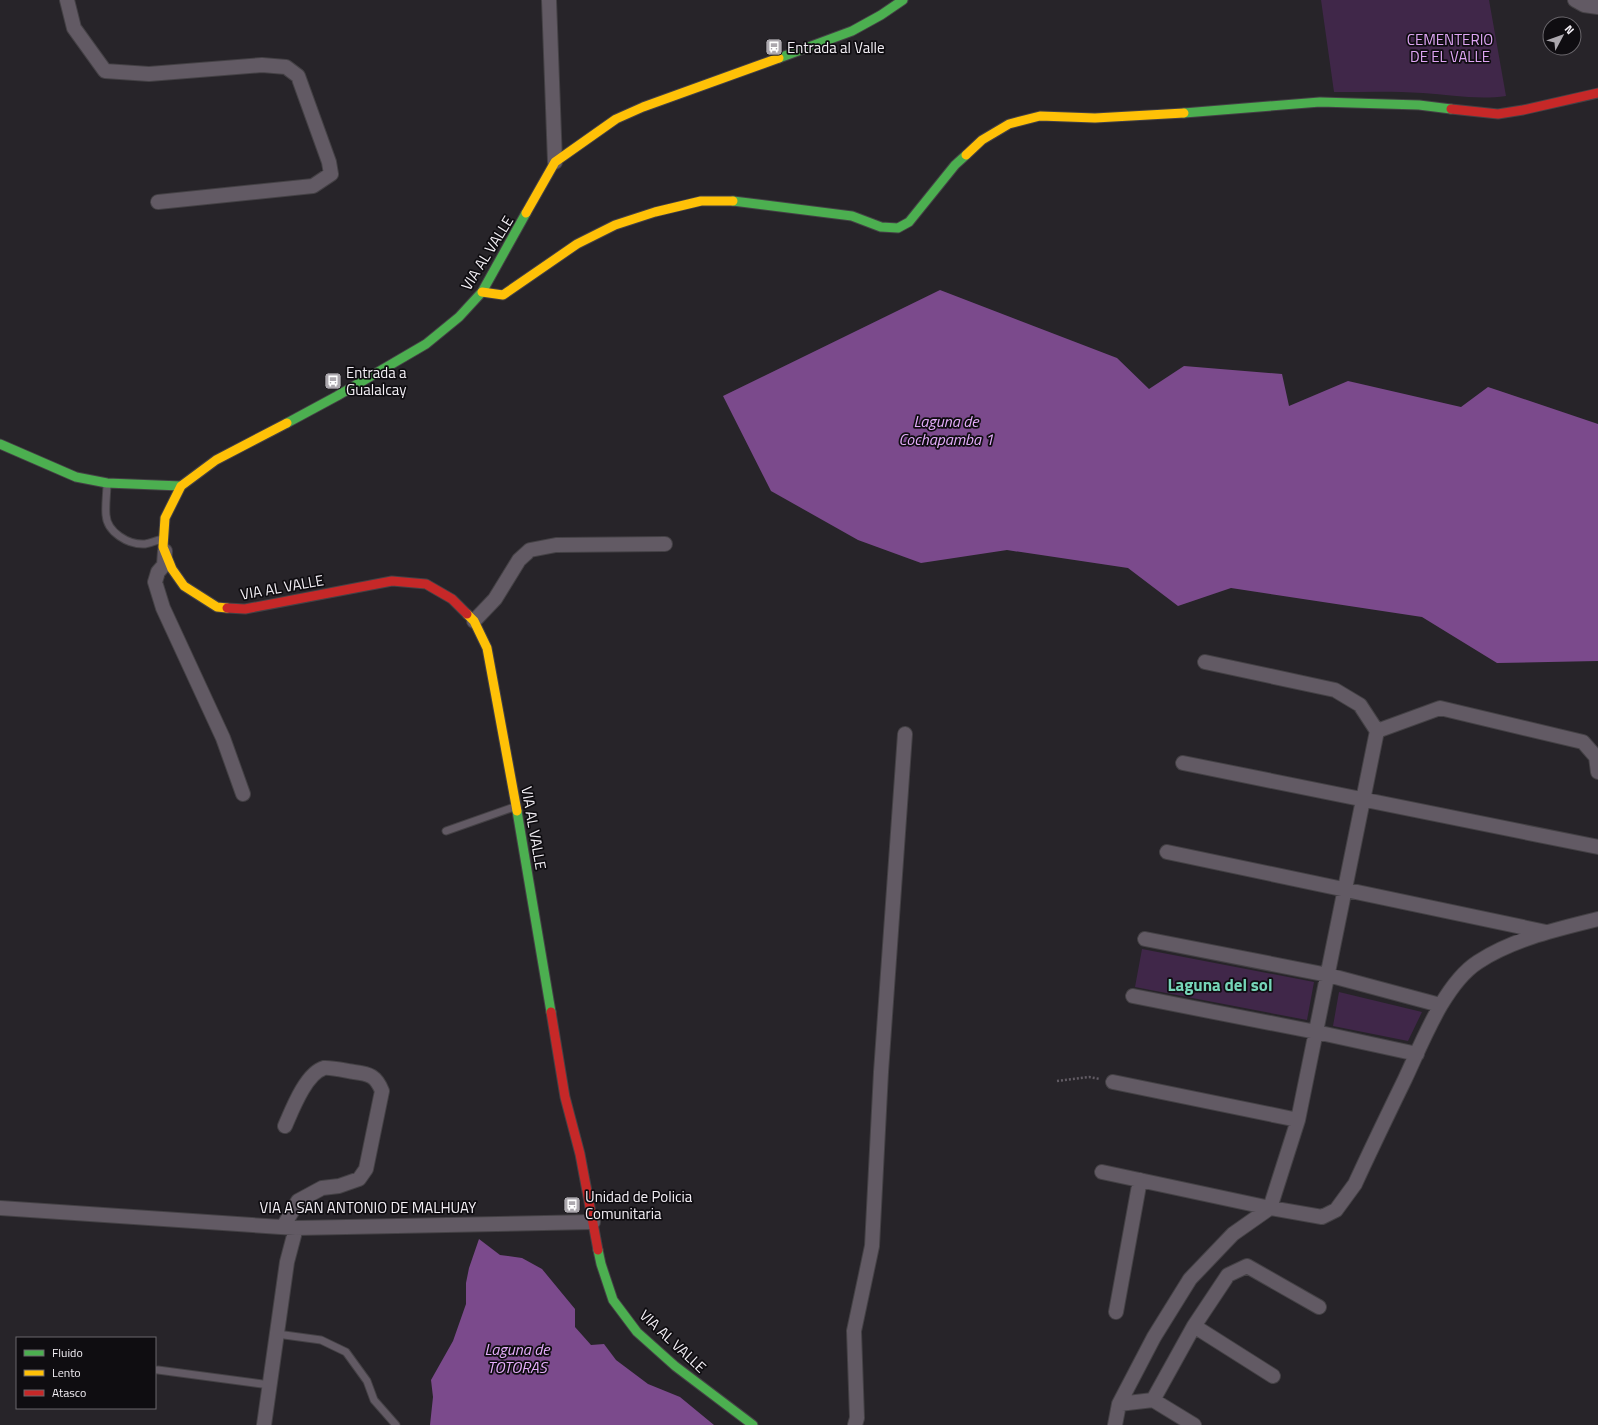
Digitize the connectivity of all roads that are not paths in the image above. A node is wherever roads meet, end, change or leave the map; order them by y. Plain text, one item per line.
1 (67, 0) edge
2 (549, 0) edge
3 (903, 0) edge
4 (1575, 0) edge
5 (1598, 7) edge
6 (1598, 93) edge
7 (555, 162) junction
8 (158, 202) dead end
9 (482, 292) junction
10 (0, 444) edge
11 (108, 483) junction
12 (181, 486) junction
13 (164, 544) junction
14 (665, 544) dead end
15 (474, 621) junction
16 (1205, 662) dead end
17 (1377, 731) junction
18 (905, 734) dead end
19 (1183, 763) dead end
20 (1598, 772) edge
21 (243, 794) dead end
22 (1363, 799) junction
23 (516, 806) junction
24 (446, 831) dead end
25 (1598, 847) edge
26 (1167, 852) dead end
27 (1345, 889) junction
28 (1598, 919) edge
29 (1546, 932) junction
30 (1145, 939) dead end
31 (1328, 975) junction
32 (1133, 996) dead end
33 (1440, 1005) junction
34 (1316, 1032) junction
35 (1417, 1054) junction
36 (1113, 1082) road end
37 (1298, 1120) junction
38 (285, 1126) dead end
39 (1102, 1172) dead end
40 (1140, 1180) junction
41 (0, 1208) edge
42 (1270, 1208) junction
43 (593, 1222) junction
44 (290, 1228) junction
45 (1319, 1307) dead end
46 (1116, 1312) dead end
47 (1194, 1326) junction
48 (277, 1334) junction
49 (158, 1370) dead end
50 (1273, 1376) dead end
51 (270, 1385) junction
52 (1153, 1400) junction
53 (1119, 1404) junction
54 (264, 1425) edge
55 (396, 1425) edge
56 (752, 1425) edge
57 (856, 1425) edge
58 (1115, 1425) edge
59 (1194, 1425) edge

1 - 8 street
2 - 7 street
3 - 7 main road, VIA AL VALLE
4 - 5 street
6 - 9 main road
7 - 9 main road, VIA AL VALLE
9 - 12 main road, VIA AL VALLE
10 - 11 main road
11 - 12 main road
11 - 13 lane
12 - 13 main road, VIA AL VALLE
13 - 15 main road, VIA AL VALLE
13 - 21 street
14 - 15 street
15 - 23 main road, VIA AL VALLE
16 - 17 street
17 - 20 street
17 - 22 street
18 - 57 street
19 - 22 street
22 - 25 street
22 - 27 street
23 - 24 lane
23 - 43 main road, VIA AL VALLE
26 - 27 street
27 - 29 street
27 - 31 street
28 - 29 street
29 - 33 street
30 - 31 street
31 - 33 street
31 - 34 street
32 - 34 street
33 - 35 street
34 - 35 street
34 - 37 street
35 - 42 street
36 - 37 street
37 - 42 street
38 - 44 street
39 - 40 street
40 - 42 street
40 - 46 street
41 - 44 street, VIA A SAN ANTONIO DE MALHUAY
42 - 53 street
43 - 44 street, VIA A SAN ANTONIO DE MALHUAY
43 - 56 main road, VIA AL VALLE
44 - 48 street
45 - 47 street
47 - 50 street
47 - 52 street
48 - 51 street
48 - 55 lane
49 - 51 lane
51 - 54 street
52 - 53 street
52 - 59 street
53 - 58 street

